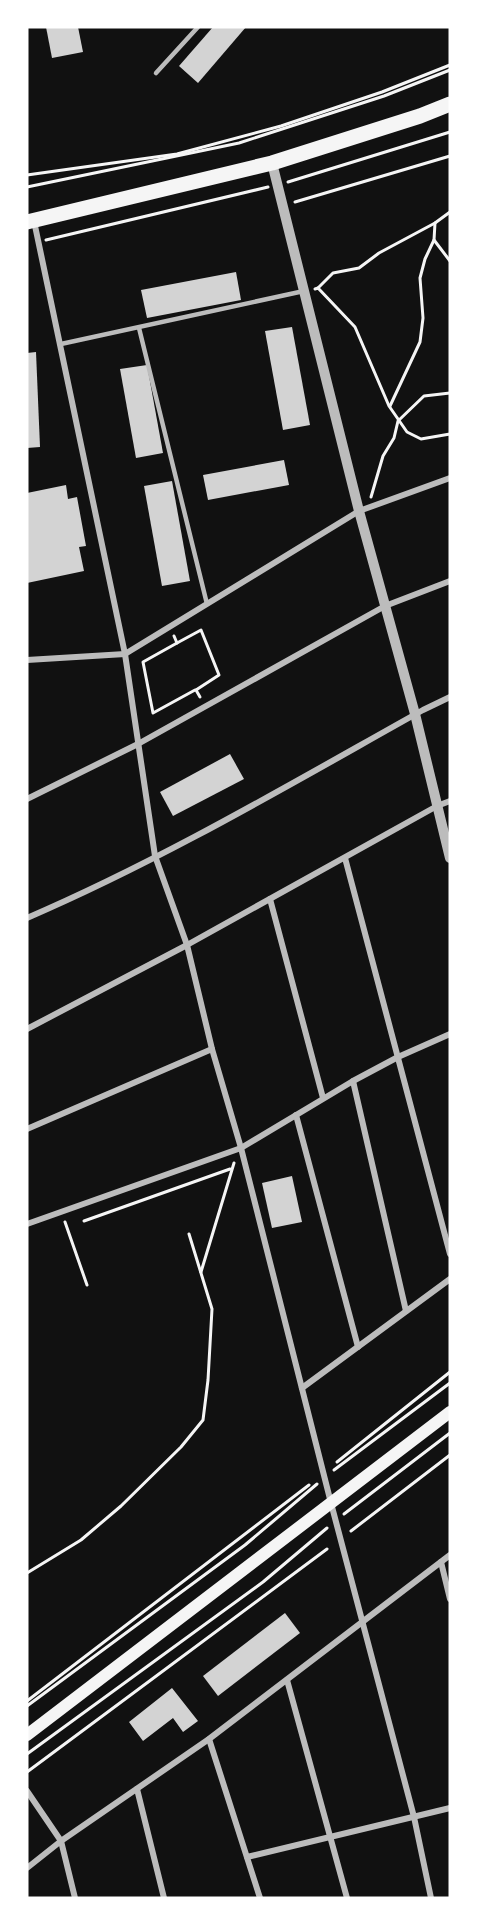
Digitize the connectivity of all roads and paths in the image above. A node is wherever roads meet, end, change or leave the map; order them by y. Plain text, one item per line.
1 (198, 27) edge
2 (450, 68) edge
3 (156, 73) dead end
4 (450, 104) edge
5 (450, 132) edge
6 (450, 156) edge
7 (272, 163) junction
8 (27, 175) edge
9 (277, 185) junction
10 (27, 187) edge
11 (295, 202) dead end
12 (450, 212) edge
13 (31, 222) edge
14 (435, 223) junction
15 (434, 240) junction
16 (39, 241) junction
17 (450, 261) edge
18 (318, 288) junction
19 (304, 291) junction
20 (139, 328) junction
21 (61, 344) junction
22 (450, 393) edge
23 (389, 406) junction
24 (398, 421) junction
25 (450, 434) edge
26 (450, 478) edge
27 (364, 509) junction
28 (450, 581) edge
29 (207, 604) junction
30 (386, 606) junction
31 (171, 626) junction
32 (177, 643) junction
33 (125, 654) junction
34 (27, 660) edge
35 (196, 690) junction
36 (450, 698) edge
37 (204, 707) junction
38 (415, 714) junction
39 (138, 744) junction
40 (27, 799) edge
41 (450, 801) edge
42 (437, 806) junction
43 (155, 856) junction
44 (345, 858) junction
45 (450, 858) edge
46 (270, 899) junction
47 (27, 918) edge
48 (187, 945) junction
49 (27, 1029) edge
50 (450, 1034) edge
51 (212, 1049) junction
52 (398, 1057) junction
53 (352, 1081) junction
54 (322, 1098) junction
55 (296, 1115) junction
56 (27, 1129) edge
57 (241, 1148) junction
58 (62, 1212) junction
59 (84, 1221) dead end
60 (27, 1224) edge
61 (189, 1234) dead end
62 (450, 1254) edge
63 (201, 1273) junction
64 (450, 1279) edge
65 (87, 1285) dead end
66 (406, 1311) junction
67 (358, 1347) junction
68 (450, 1372) edge
69 (450, 1383) edge
70 (302, 1388) junction
71 (450, 1412) edge
72 (450, 1433) edge
73 (450, 1455) edge
74 (337, 1462) dead end
75 (324, 1477) junction
76 (309, 1485) dead end
77 (331, 1503) junction
78 (336, 1521) junction
79 (351, 1531) dead end
80 (327, 1549) dead end
81 (450, 1555) edge
82 (441, 1562) junction
83 (27, 1574) edge
84 (450, 1599) edge
85 (362, 1623) junction
86 (287, 1680) junction
87 (27, 1701) edge
88 (27, 1706) edge
89 (27, 1735) edge
90 (209, 1739) junction
91 (27, 1754) edge
92 (27, 1772) edge
93 (137, 1789) junction
94 (27, 1791) edge
95 (450, 1808) edge
96 (414, 1817) junction
97 (330, 1837) junction
98 (61, 1840) junction
99 (247, 1857) junction
100 (27, 1868) edge
101 (75, 1898) edge
102 (164, 1898) edge
103 (260, 1898) edge
104 (346, 1898) edge
105 (431, 1898) edge

1 - 3 lane
2 - 8 path
2 - 10 path
4 - 7 main road
5 - 9 path
6 - 11 path
7 - 9 street
7 - 13 main road
9 - 16 path
9 - 19 street
12 - 14 path
13 - 16 street
14 - 15 path
14 - 18 path
15 - 17 path
15 - 23 path
16 - 21 street
18 - 19 path
18 - 23 path
19 - 20 lane
19 - 27 street
20 - 21 lane
20 - 29 lane
21 - 33 street
22 - 24 path
23 - 24 path
24 - 25 path
24 - 27 path
26 - 27 street
27 - 29 street
27 - 30 street
28 - 30 street
29 - 31 street
30 - 37 street
30 - 38 street
31 - 32 path
31 - 33 street
32 - 35 path
32 - 35 path
33 - 34 street
33 - 39 street
35 - 37 path
36 - 38 street
37 - 39 street
38 - 42 street
38 - 43 street
39 - 40 street
39 - 43 street
41 - 42 street
42 - 44 street
42 - 45 street
43 - 47 street
43 - 48 street
44 - 46 street
44 - 52 street
46 - 48 street
46 - 54 street
48 - 49 street
48 - 51 street
50 - 52 street
51 - 56 street
51 - 57 street
52 - 53 street
52 - 62 street
53 - 54 street
53 - 66 street
54 - 55 street
55 - 57 street
55 - 67 street
57 - 58 street
57 - 70 street
58 - 60 street
58 - 65 path
59 - 63 path
61 - 63 path
63 - 83 path
64 - 66 street
66 - 67 street
67 - 70 street
68 - 74 path
69 - 75 path
70 - 75 street
71 - 77 main road
72 - 78 path
73 - 79 path
75 - 77 street
75 - 88 path
76 - 87 path
77 - 78 street
77 - 89 main road
78 - 85 street
78 - 91 path
80 - 92 path
81 - 82 street
82 - 84 street
82 - 85 street
85 - 86 street
85 - 96 street
86 - 90 street
86 - 97 street
90 - 93 street
90 - 99 street
93 - 98 street
93 - 102 street
94 - 98 street
95 - 96 street
96 - 97 street
96 - 105 street
97 - 99 street
97 - 104 street
98 - 100 street
98 - 101 street
99 - 103 street

